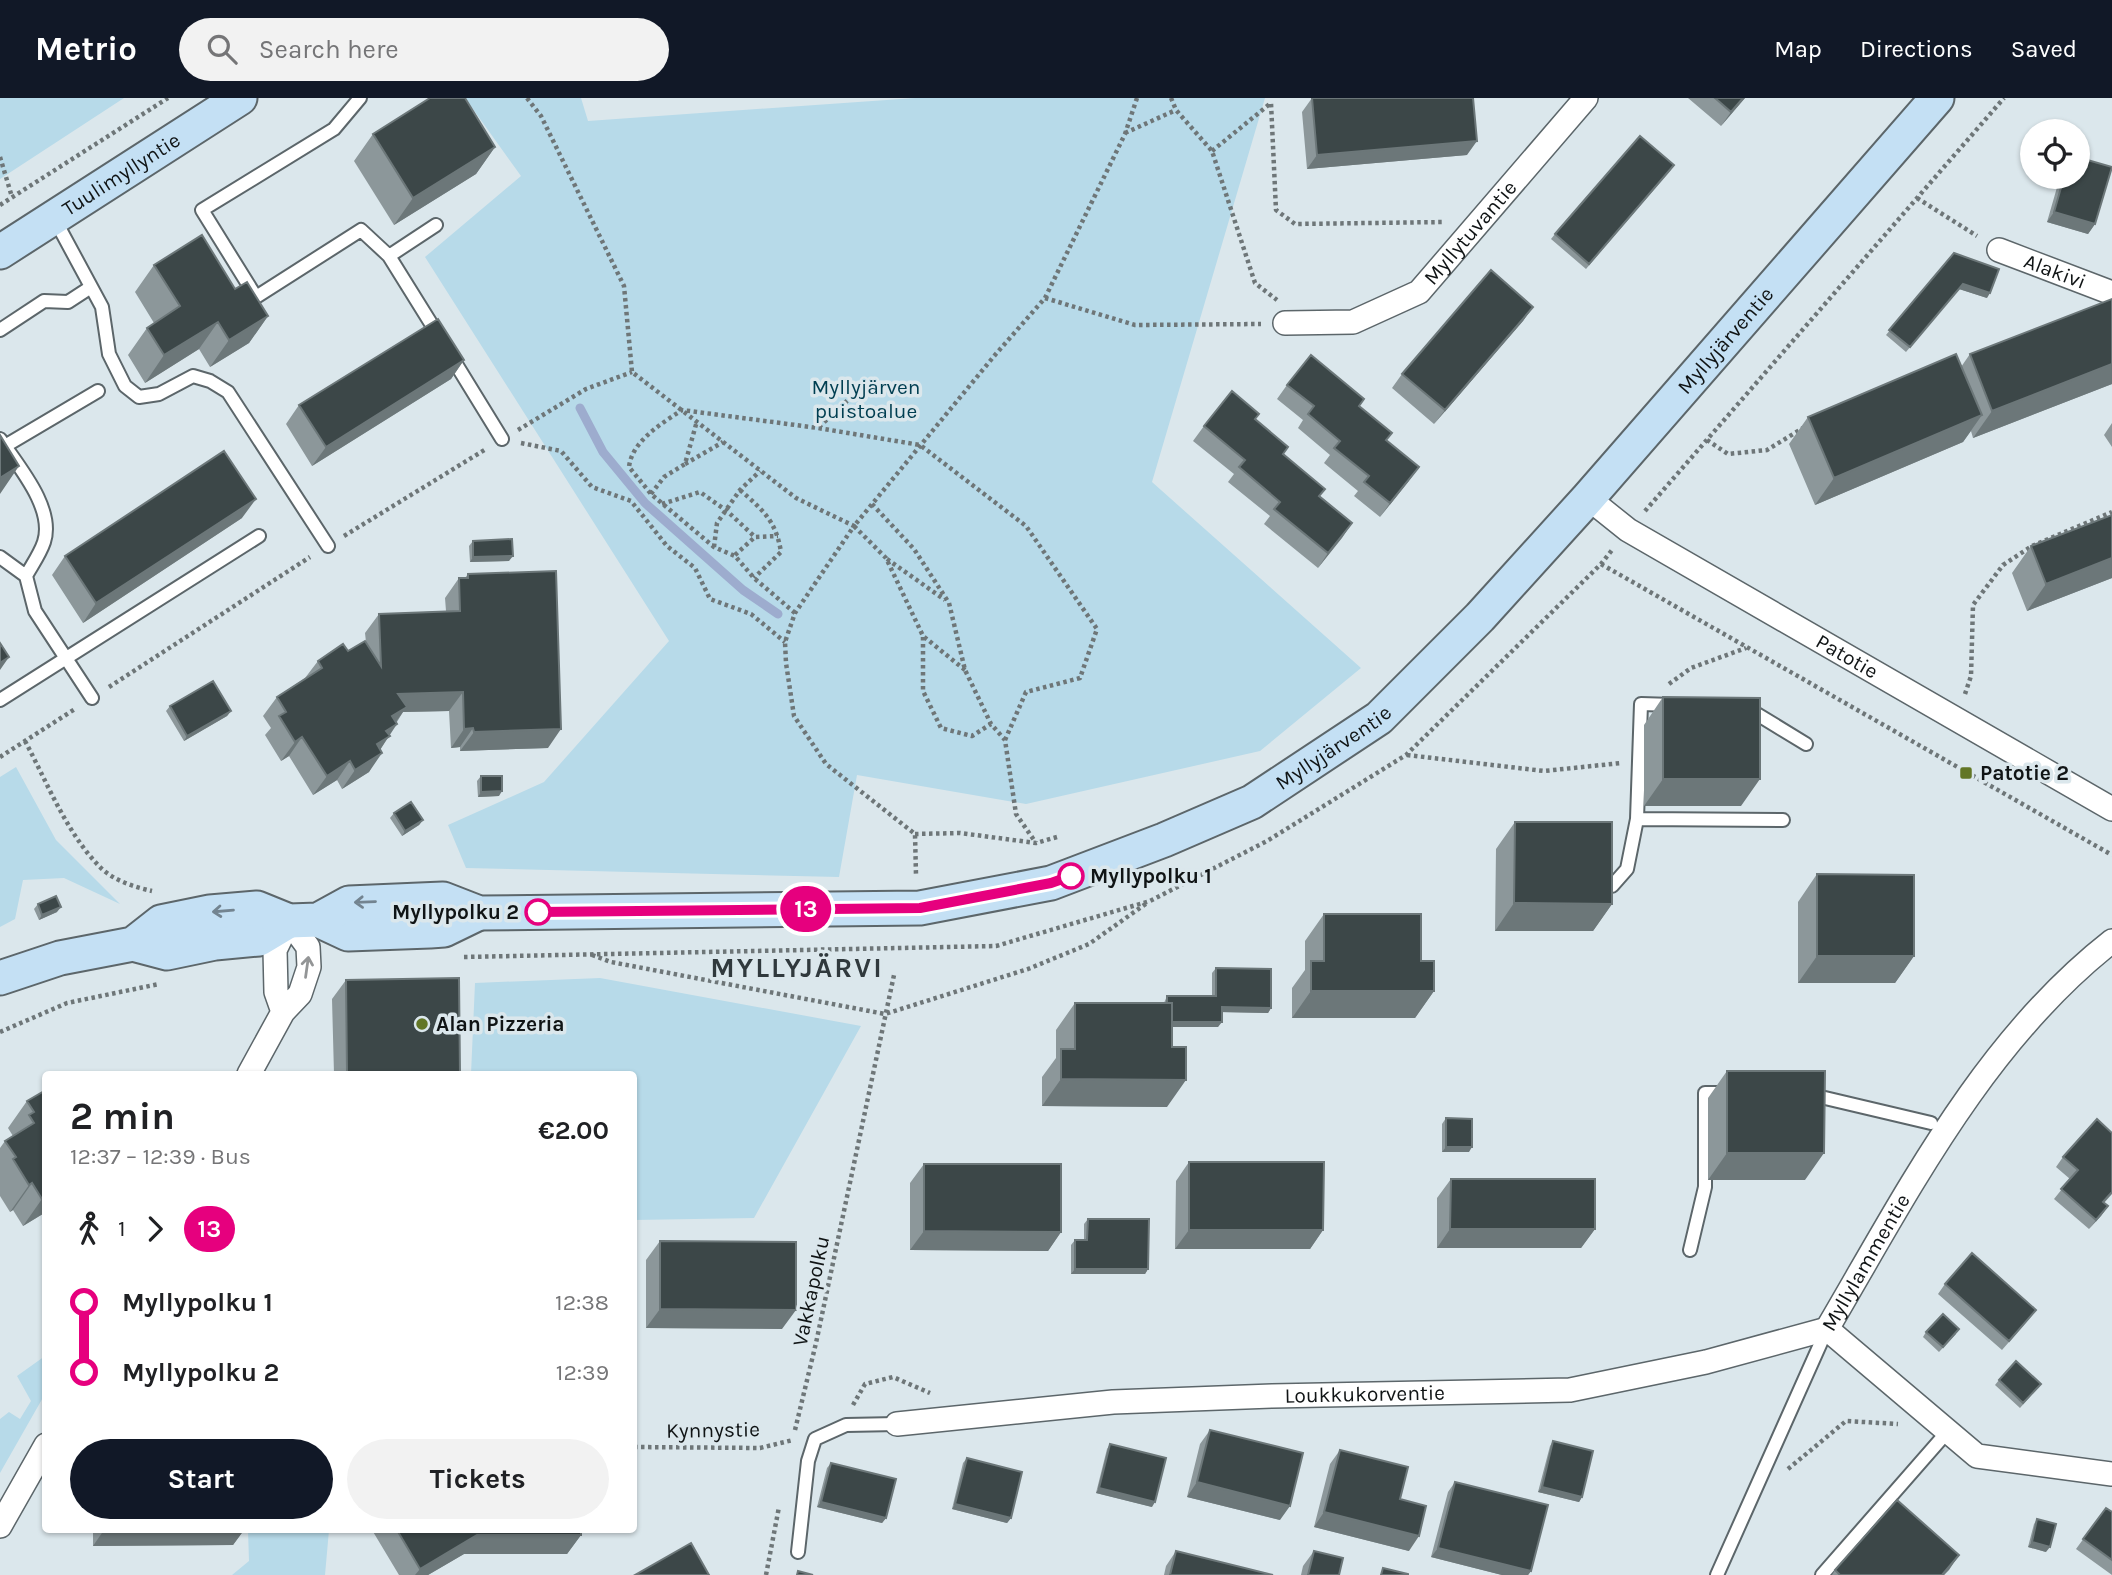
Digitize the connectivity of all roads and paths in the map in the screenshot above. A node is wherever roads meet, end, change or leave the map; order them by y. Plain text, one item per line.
1 (168, 98) edge
2 (240, 98) edge
3 (360, 98) edge
4 (527, 98) edge
5 (1137, 98) edge
6 (1171, 98) edge
7 (1586, 98) edge
8 (1937, 98) edge
9 (2004, 98) edge
10 (1176, 110) junction
11 (1125, 134) junction
12 (1212, 151) junction
13 (0, 157) edge
14 (12, 197) junction
15 (1917, 198) junction
16 (0, 205) edge
17 (54, 217) junction
18 (1480, 222) junction
19 (436, 225) edge
20 (1999, 250) joint
21 (0, 252) edge
22 (389, 256) junction
23 (91, 287) junction
24 (2112, 293) edge
25 (1045, 298) junction
26 (1295, 323) junction
27 (0, 330) edge
28 (864, 385) dead end
29 (98, 391) dead end
30 (682, 410) junction
31 (697, 421) junction
32 (1810, 426) edge
33 (818, 428) junction
34 (502, 439) joint
35 (1706, 440) junction
36 (2, 442) edge
37 (723, 442) junction
38 (920, 445) junction
39 (685, 464) junction
40 (760, 471) junction
41 (740, 490) junction
42 (651, 494) junction
43 (1588, 498) junction
44 (662, 504) junction
45 (872, 504) junction
46 (727, 511) junction
47 (2112, 512) edge
48 (854, 526) junction
49 (1628, 530) junction
50 (259, 536) dead end
51 (778, 536) junction
52 (755, 537) junction
53 (328, 546) dead end
54 (714, 547) junction
55 (735, 556) junction
56 (0, 557) edge
57 (886, 558) junction
58 (26, 576) junction
59 (754, 578) junction
60 (949, 603) junction
61 (794, 613) junction
62 (923, 636) junction
63 (785, 642) junction
64 (1747, 648) junction
65 (67, 658) junction
66 (965, 670) junction
67 (1965, 692) dead end
68 (92, 698) dead end
69 (0, 700) edge
70 (1641, 704) junction
71 (1691, 705) edge
72 (1730, 705) edge
73 (990, 724) junction
74 (1005, 740) junction
75 (1806, 744) dead end
76 (1406, 755) dead end
77 (0, 757) edge
78 (1639, 762) junction
79 (2112, 810) edge
80 (1637, 819) junction
81 (1783, 820) dead end
82 (915, 834) junction
83 (1056, 837) dead end
84 (1036, 843) junction
85 (2112, 855) edge
86 (916, 875) dead end
87 (1596, 886) edge
88 (156, 892) dead end
89 (1150, 901) dead end
90 (303, 920) junction
91 (2112, 941) edge
92 (588, 953) dead end
93 (894, 975) dead end
94 (0, 978) edge
95 (169, 982) dead end
96 (283, 1012) junction
97 (885, 1014) junction
98 (0, 1032) edge
99 (251, 1071) edge
100 (1742, 1093) edge
101 (1792, 1093) edge
102 (1931, 1123) dead end
103 (1690, 1250) dead end
104 (1827, 1329) junction
105 (897, 1424) joint
106 (1945, 1434) junction
107 (792, 1440) junction
108 (637, 1447) edge
109 (42, 1452) edge
110 (790, 1453) dead end
111 (2112, 1474) edge
112 (782, 1494) dead end
113 (1750, 1501) junction
114 (0, 1526) edge
115 (798, 1552) dead end
116 (766, 1575) edge
117 (1717, 1575) edge
118 (1822, 1575) edge

1 - 14 path
2 - 17 main road, Tuulimyllyntie
3 - 22 lane
4 - 30 path
5 - 11 path
6 - 10 path
7 - 18 street, Myllytuvantie
8 - 43 main road, Myllyjärventie
9 - 15 path
10 - 11 path
10 - 12 path
11 - 25 path
12 - 18 path
12 - 26 path
13 - 14 path
14 - 16 path
15 - 20 path
15 - 35 path
17 - 21 main road, Tuulimyllyntie
17 - 23 lane
18 - 26 street, Myllytuvantie
19 - 22 lane
20 - 24 street, Alakivi
22 - 34 lane
23 - 27 lane
23 - 53 lane
25 - 26 path
25 - 38 path
28 - 33 path
29 - 36 lane
30 - 31 path
30 - 33 path
30 - 42 path
31 - 37 path
31 - 39 path
32 - 35 path
33 - 38 path
34 - 63 path
35 - 49 path
36 - 58 lane
37 - 39 path
37 - 40 path
38 - 45 path
38 - 74 path
39 - 42 path
40 - 41 path
40 - 48 path
41 - 46 path
41 - 51 path
42 - 44 path
43 - 49 street, Patotie
43 - 90 main road, Myllyjärventie
44 - 46 path
44 - 54 path
45 - 48 path
45 - 60 path
46 - 52 path
46 - 54 path
47 - 67 path
48 - 57 path
48 - 61 path
49 - 64 path
49 - 79 street, Patotie
50 - 65 lane
51 - 52 path
51 - 59 path
52 - 55 path
54 - 55 path
55 - 59 path
56 - 58 lane
57 - 60 path
57 - 62 path
58 - 65 lane
59 - 61 path
60 - 66 path
61 - 63 path
62 - 66 path
62 - 73 path
63 - 82 path
64 - 70 path
64 - 85 path
65 - 68 lane
65 - 69 lane
66 - 73 path
70 - 71 lane
70 - 78 lane
72 - 75 lane
73 - 74 path
74 - 84 path
76 - 78 path
77 - 88 path
78 - 80 lane
80 - 81 lane
80 - 87 lane
82 - 84 path
82 - 86 path
83 - 84 path
89 - 97 path
90 - 94 main road
96 -> 90 street
90 - 96 street
91 - 104 street, Myllylammentie
92 - 97 path
93 - 97 path, Vakkapolku
95 - 98 path
96 - 99 street
97 - 107 path, Vakkapolku
100 - 103 lane
101 - 102 lane
104 - 105 street, Loukkukorventie
104 - 106 street, Myllylammentie
104 - 113 lane
105 - 115 lane
106 - 111 street, Myllylammentie
106 - 113 path
106 - 118 lane
107 - 108 path, Kynnystie
107 - 110 path, Vakkapolku
109 - 114 street
112 - 116 path
113 - 117 lane

